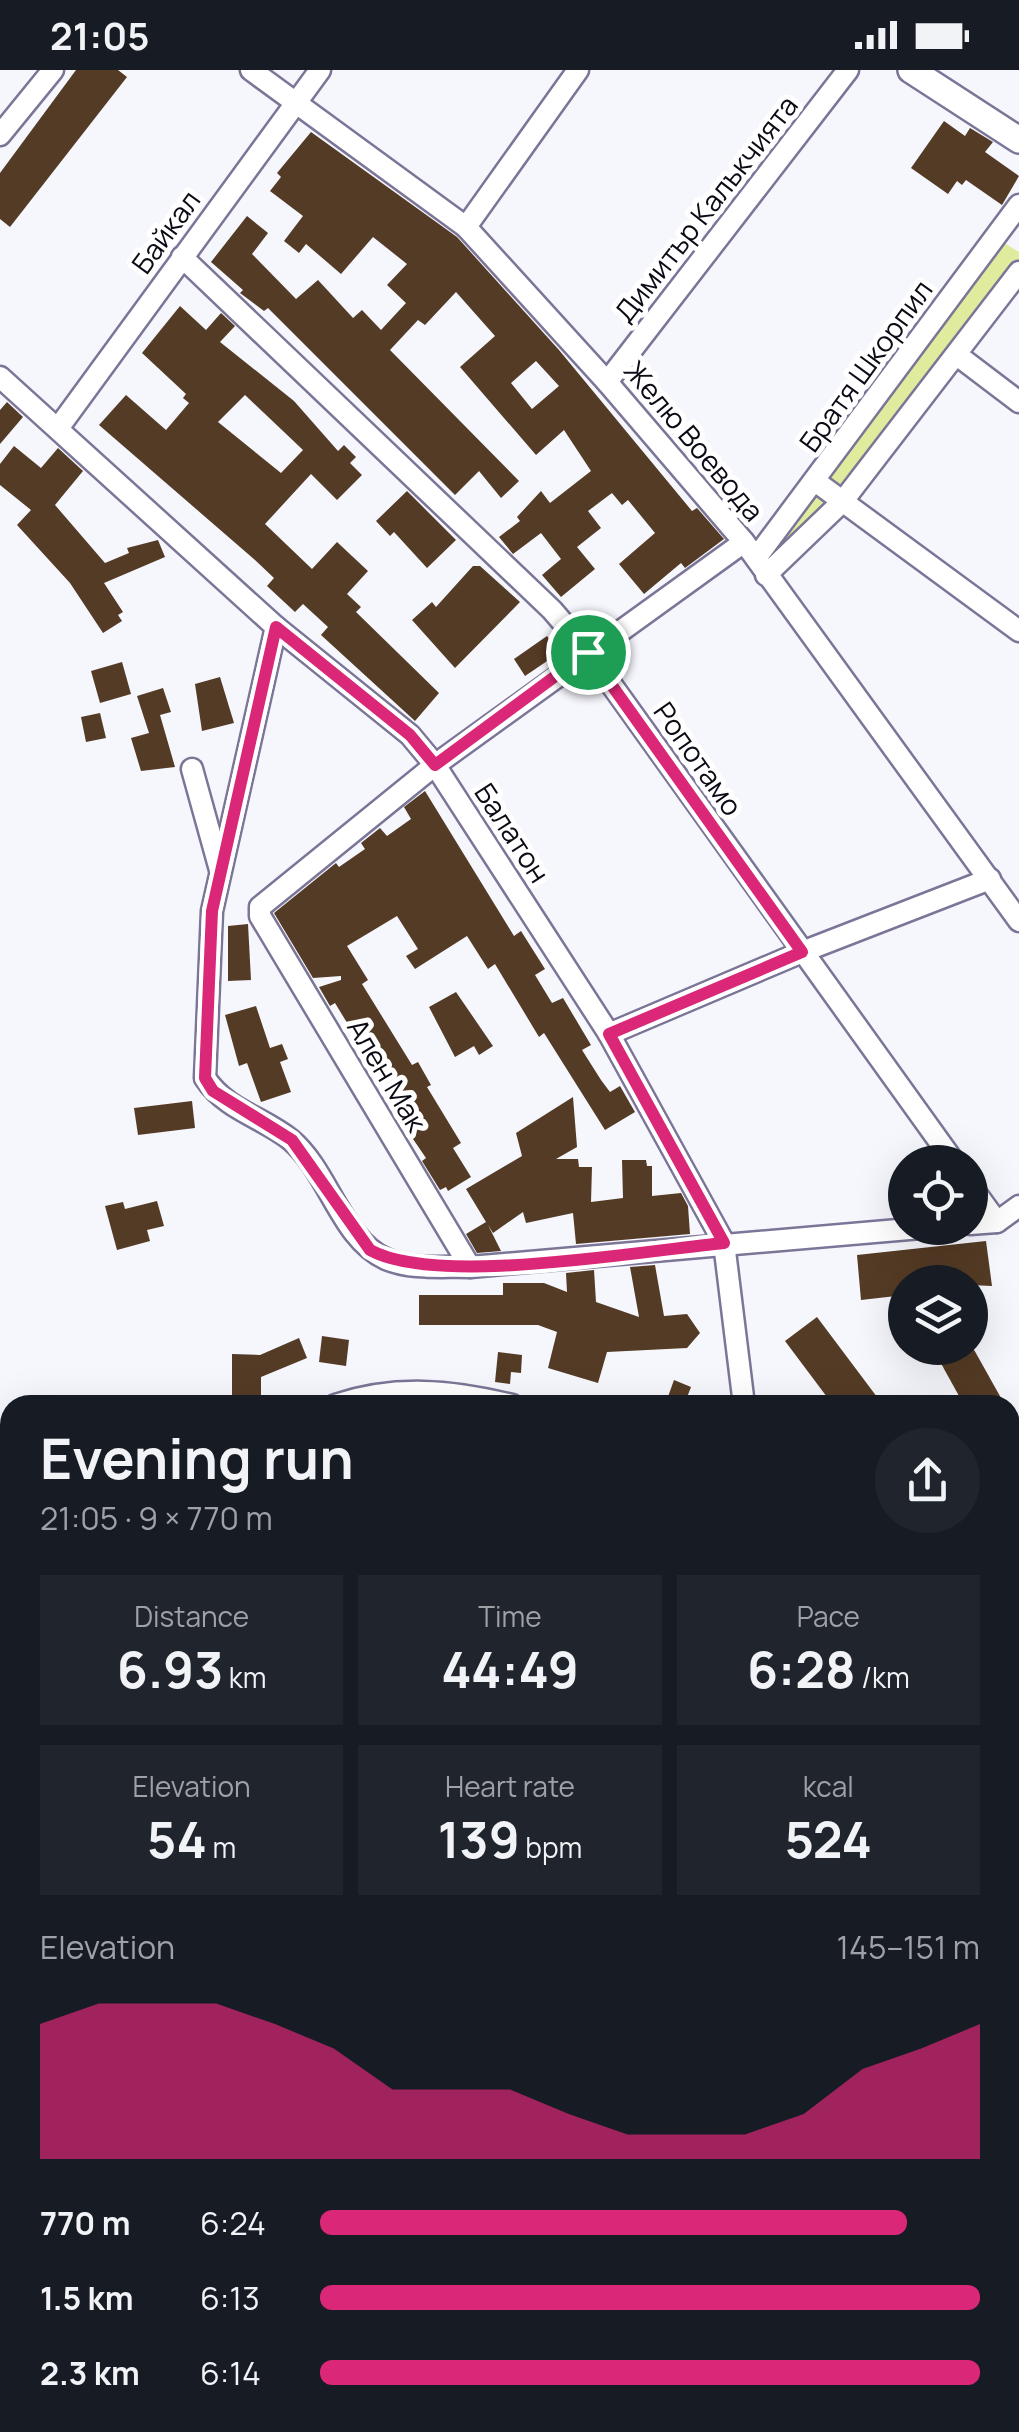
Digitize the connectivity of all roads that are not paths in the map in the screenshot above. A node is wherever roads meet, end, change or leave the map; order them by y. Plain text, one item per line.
1 (53, 70) edge
2 (251, 70) edge
3 (320, 70) edge
4 (578, 70) edge
5 (848, 70) edge
6 (911, 70) edge
7 (296, 101) junction
8 (0, 136) edge
9 (1019, 140) edge
10 (1019, 206) edge
11 (466, 228) junction
12 (182, 256) junction
13 (1019, 272) edge
14 (957, 355) junction
15 (0, 377) edge
16 (608, 382) junction
17 (1019, 402) edge
18 (58, 427) junction
19 (815, 481) junction
20 (843, 501) junction
21 (756, 558) junction
22 (276, 627) junction
23 (1019, 631) edge
24 (588, 652) junction
25 (435, 765) junction
26 (192, 769) dead end
27 (221, 872) junction
28 (990, 879) junction
29 (1015, 907) edge
30 (260, 910) joint
31 (802, 952) junction
32 (609, 1034) junction
33 (942, 1145) edge
34 (1019, 1206) edge
35 (988, 1210) edge
36 (997, 1222) junction
37 (988, 1223) edge
38 (888, 1231) edge
39 (724, 1243) junction
40 (470, 1267) junction
41 (410, 1390) junction
42 (371, 1395) edge
43 (405, 1395) edge
44 (460, 1395) edge
45 (743, 1395) edge

1 - 8 street
2 - 7 street, Желю Воевода
3 - 7 street, Байкал
4 - 11 street
5 - 16 street, Димитър Калъкчията
6 - 9 street
7 - 11 street, Желю Воевода
7 - 12 street, Байкал
10 - 19 street, Братя Шкорпил
11 - 16 street, Желю Воевода
12 - 18 street, Байкал
12 - 24 street, Ропотамо
13 - 14 street, Братя Шкорпил
14 - 17 street
14 - 20 street, Братя Шкорпил
15 - 18 street, Балатон
16 - 21 street, Желю Воевода
18 - 22 street, Балатон
19 - 20 street
19 - 21 street, Братя Шкорпил
20 - 21 street, Братя Шкорпил
20 - 23 street
21 - 24 street, Братя Шкорпил
21 - 28 street, Желю Воевода
22 - 25 street, Балатон
22 - 27 street
24 - 25 street, Братя Шкорпил
24 - 31 street, Ропотамо
25 - 30 street, Братя Шкорпил
25 - 32 street, Балатон
26 - 27 street
27 - 40 street
28 - 29 street, Желю Воевода
28 - 31 street
30 - 40 street, Ален Мак
31 - 32 street
31 - 33 street, Ропотамо
32 - 39 street, Балатон
34 - 36 street
35 - 36 street
36 - 37 street
38 - 39 street
39 - 40 street
39 - 45 street, Балатон
41 - 42 street
41 - 43 street
41 - 44 street

